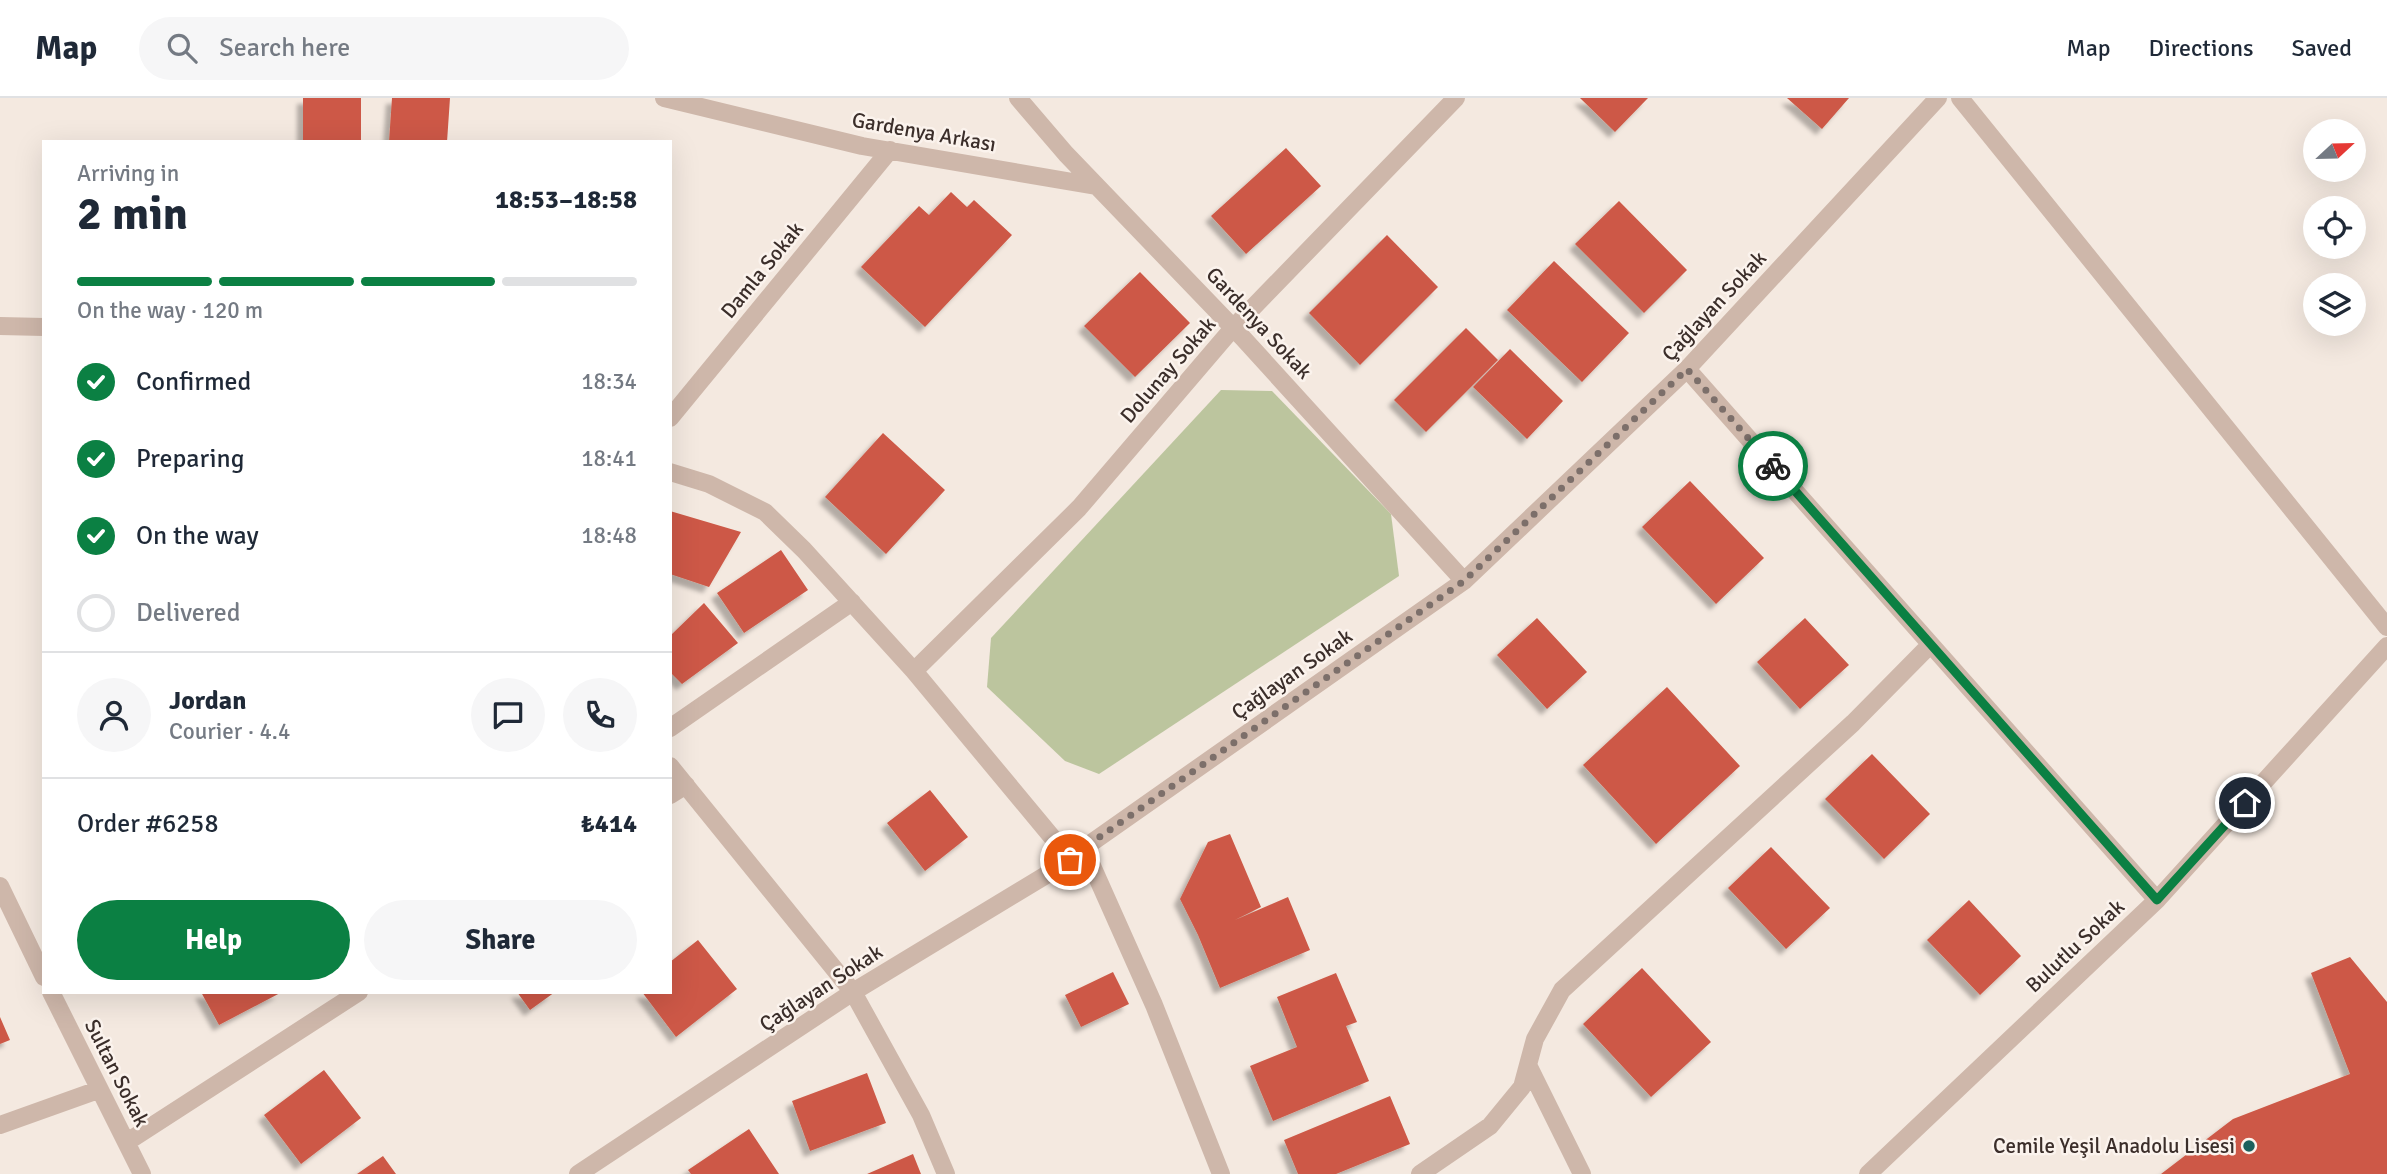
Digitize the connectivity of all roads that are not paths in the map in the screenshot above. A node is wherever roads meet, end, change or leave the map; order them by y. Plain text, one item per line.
1 (664, 98) edge
2 (1018, 98) edge
3 (1456, 98) edge
4 (1938, 98) edge
5 (1960, 98) edge
6 (890, 150) junction
7 (1096, 186) junction
8 (0, 326) edge
9 (42, 327) edge
10 (1233, 328) junction
11 (1687, 369) junction
12 (672, 416) edge
13 (672, 473) edge
14 (1464, 581) junction
15 (852, 603) junction
16 (2387, 627) edge
17 (1930, 645) junction
18 (2387, 646) edge
19 (914, 671) junction
20 (672, 727) edge
21 (672, 768) edge
22 (686, 785) junction
23 (672, 794) edge
24 (1077, 854) junction
25 (0, 886) edge
26 (2157, 900) junction
27 (42, 973) edge
28 (853, 992) junction
29 (52, 994) edge
30 (356, 994) edge
31 (1528, 1065) junction
32 (98, 1090) junction
33 (0, 1125) edge
34 (127, 1142) junction
35 (142, 1174) edge
36 (579, 1174) edge
37 (946, 1174) edge
38 (1221, 1174) edge
39 (1420, 1174) edge
40 (1582, 1174) edge
41 (1868, 1174) edge

1 - 6 street, Gardenya Arkası
2 - 7 street, Gardenya Sokak
3 - 10 street, Dolunay Sokak
4 - 11 street, Çağlayan Sokak
5 - 16 street
6 - 7 street, Gardenya Arkası
6 - 12 street, Damla Sokak
7 - 10 street, Gardenya Sokak
8 - 9 street
10 - 14 street, Gardenya Sokak
10 - 19 street, Dolunay Sokak
11 - 14 street, Çağlayan Sokak
11 - 17 street
13 - 15 street
14 - 24 street, Çağlayan Sokak
15 - 19 street
15 - 20 street
17 - 26 street
17 - 31 street
18 - 26 street, Bulutlu Sokak
19 - 24 street
21 - 22 street
22 - 23 street
22 - 28 street
24 - 28 street, Çağlayan Sokak
24 - 38 street
25 - 27 street
26 - 41 street, Bulutlu Sokak
28 - 36 street, Çağlayan Sokak
28 - 37 street
29 - 32 street, Sultan Sokak
30 - 34 street
31 - 39 street
31 - 40 street
32 - 33 street
32 - 34 street, Sultan Sokak
34 - 35 street, Sultan Sokak

